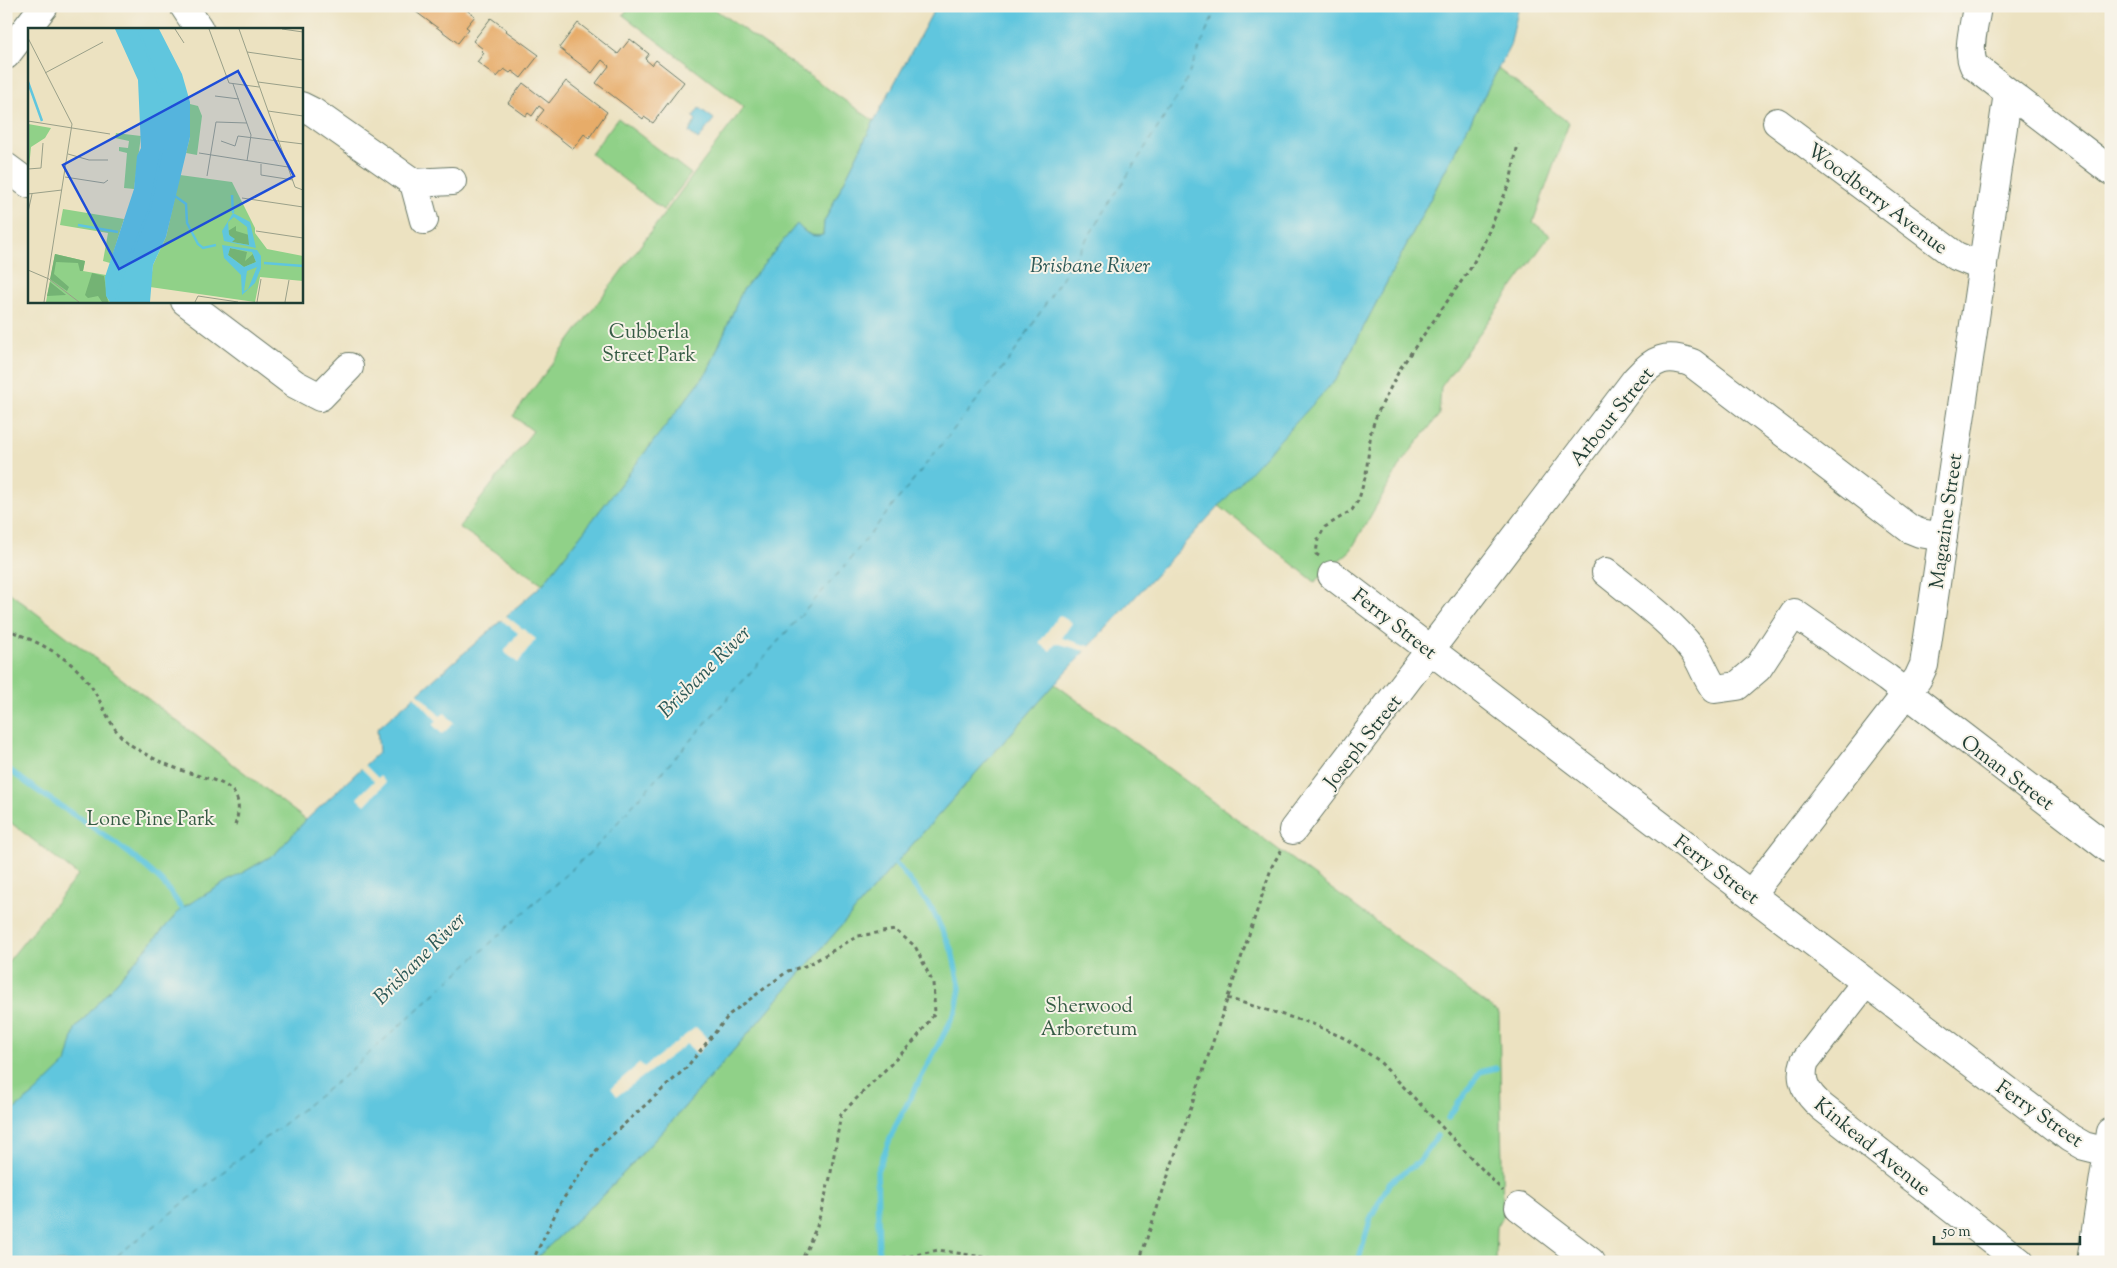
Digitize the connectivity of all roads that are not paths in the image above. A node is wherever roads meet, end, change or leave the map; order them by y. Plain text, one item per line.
1 (44, 6) edge
2 (184, 6) edge
3 (1977, 6) edge
4 (198, 28) edge
5 (6, 55) edge
6 (2008, 93) junction
7 (302, 106) edge
8 (1777, 122) dead end
9 (6, 167) edge
10 (2111, 171) edge
11 (452, 181) dead end
12 (28, 183) edge
13 (414, 184) junction
14 (424, 220) dead end
15 (1983, 267) junction
16 (186, 302) edge
17 (349, 368) dead end
18 (1943, 537) junction
19 (1606, 572) dead end
20 (1332, 575) road end
21 (1431, 651) junction
22 (1906, 694) junction
23 (1293, 830) road end
24 (2111, 850) edge
25 (1751, 894) junction
26 (1866, 982) junction
27 (2109, 1142) edge
28 (1519, 1207) road end
29 (2105, 1210) edge
30 (1591, 1262) edge
31 (2020, 1262) edge
32 (2091, 1262) edge

1 - 5 street
2 - 4 street
3 - 6 street
6 - 10 street
6 - 15 street, Magazine Street
7 - 13 street
8 - 15 street, Woodberry Avenue
9 - 12 street
11 - 13 street
13 - 14 street
15 - 18 street, Magazine Street
16 - 17 street
18 - 21 street, Arbour Street
18 - 22 street, Magazine Street
19 - 22 street, Oman Street
20 - 21 street, Ferry Street
21 - 23 street, Joseph Street
21 - 25 street, Ferry Street
22 - 24 street, Oman Street
22 - 25 street, Magazine Street
25 - 26 street, Ferry Street
26 - 27 street, Ferry Street
26 - 31 street, Kinkead Avenue
27 - 29 street
28 - 30 street
29 - 32 street

